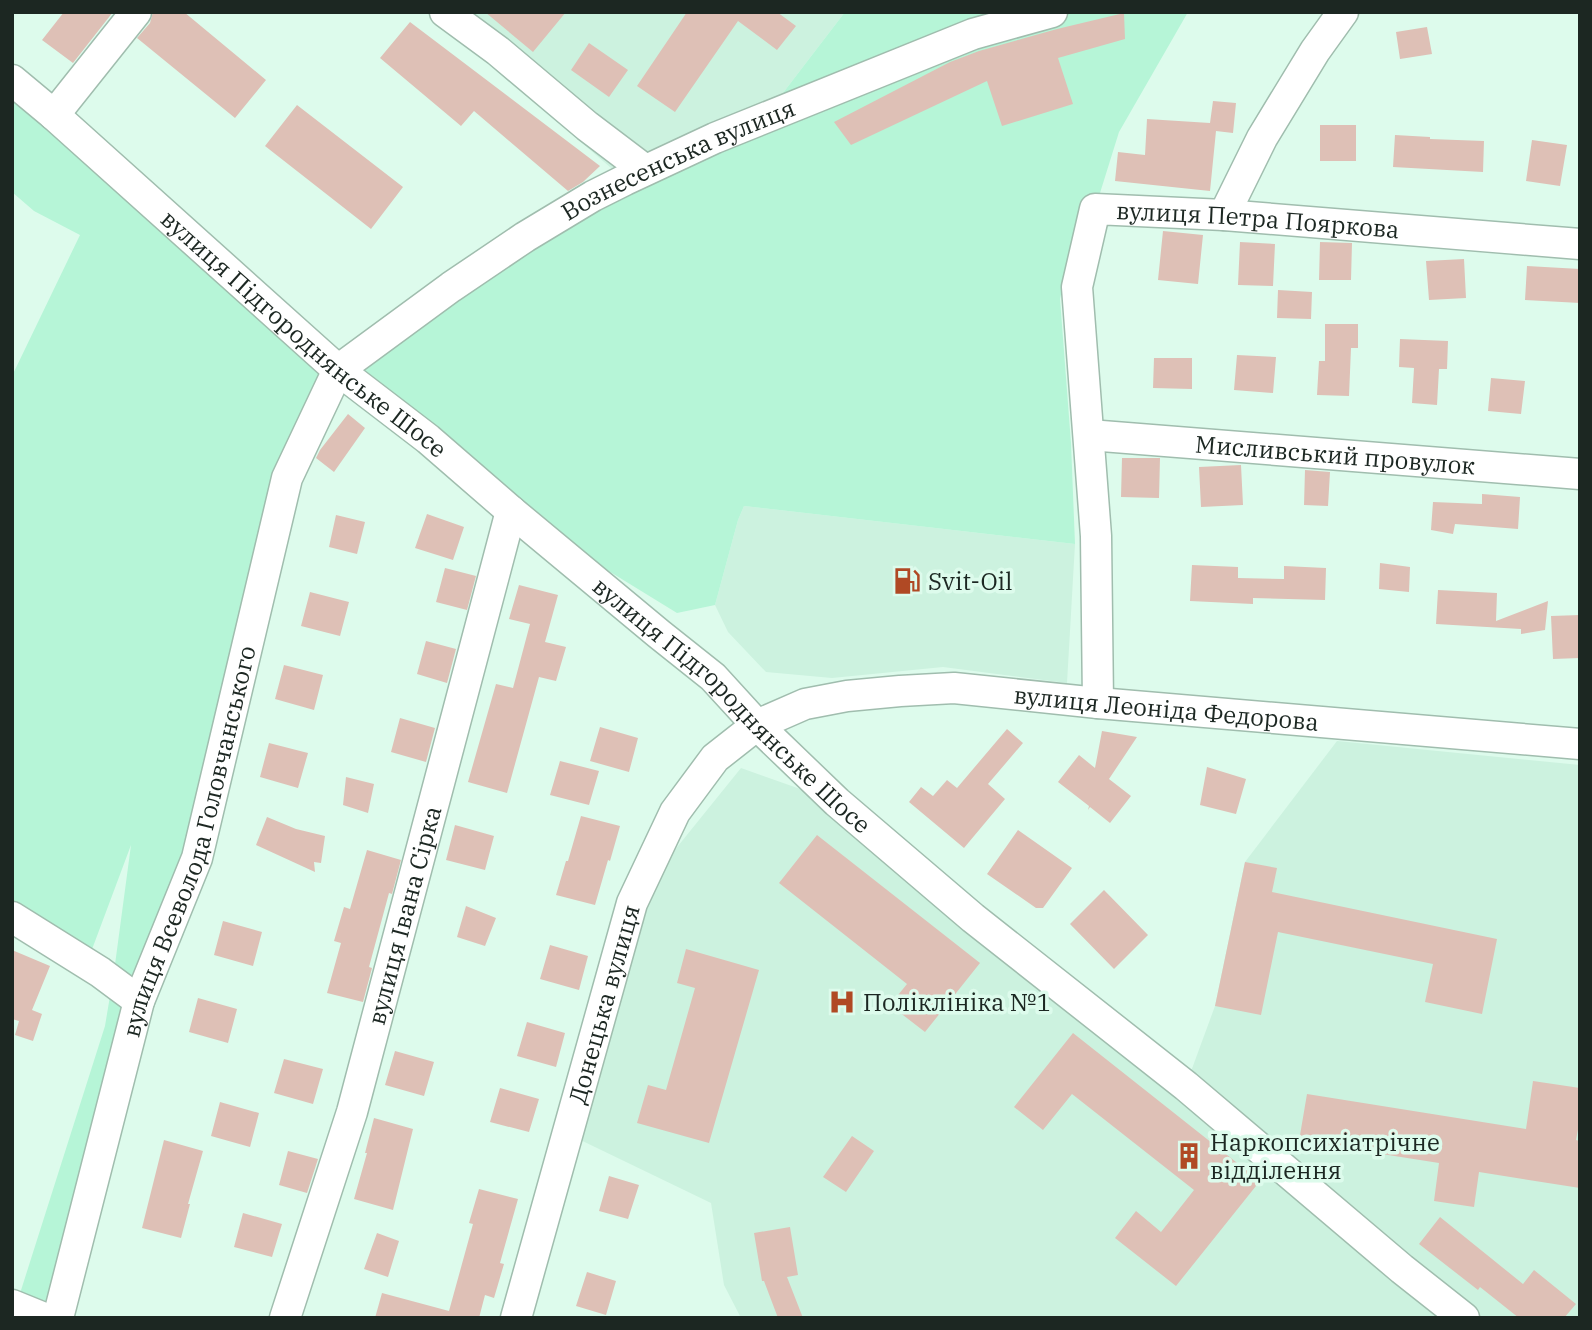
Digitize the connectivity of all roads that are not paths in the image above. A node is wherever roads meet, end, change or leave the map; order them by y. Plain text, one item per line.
1 (136, 12) edge
2 (445, 12) edge
3 (1052, 12) edge
4 (1343, 12) edge
5 (12, 80) edge
6 (54, 115) junction
7 (645, 170) junction
8 (1224, 215) junction
9 (1580, 244) edge
10 (338, 370) junction
11 (1089, 436) junction
12 (1580, 474) edge
13 (511, 511) junction
14 (1098, 702) junction
15 (757, 725) junction
16 (1580, 744) edge
17 (12, 917) edge
18 (139, 1001) junction
19 (12, 1305) edge
20 (44, 1318) edge
21 (58, 1318) edge
22 (285, 1318) edge
23 (516, 1318) edge
24 (1464, 1318) edge

1 - 6 street
2 - 7 street
3 - 7 street, Вознесенська вулиця
4 - 8 street
5 - 6 street, вулиця Підгороднянське Шосе
6 - 10 street, вулиця Підгороднянське Шосе
7 - 10 street, Вознесенська вулиця
8 - 9 street, вулиця Петра Пояркова
8 - 11 street, вулиця Петра Пояркова
10 - 13 street, вулиця Підгороднянське Шосе
10 - 18 street, вулиця Всеволода Головчанського
11 - 12 street, Мисливський провулок
11 - 14 street, вулиця Петра Пояркова
13 - 15 street, вулиця Підгороднянське Шосе
13 - 22 street, вулиця Івана Сірка
14 - 15 street, вулиця Леоніда Федорова
14 - 16 street, вулиця Леоніда Федорова
15 - 23 street, Донецька вулиця
15 - 24 street, вулиця Підгороднянське Шосе
17 - 18 street
18 - 21 street, вулиця Всеволода Головчанського
19 - 20 street

